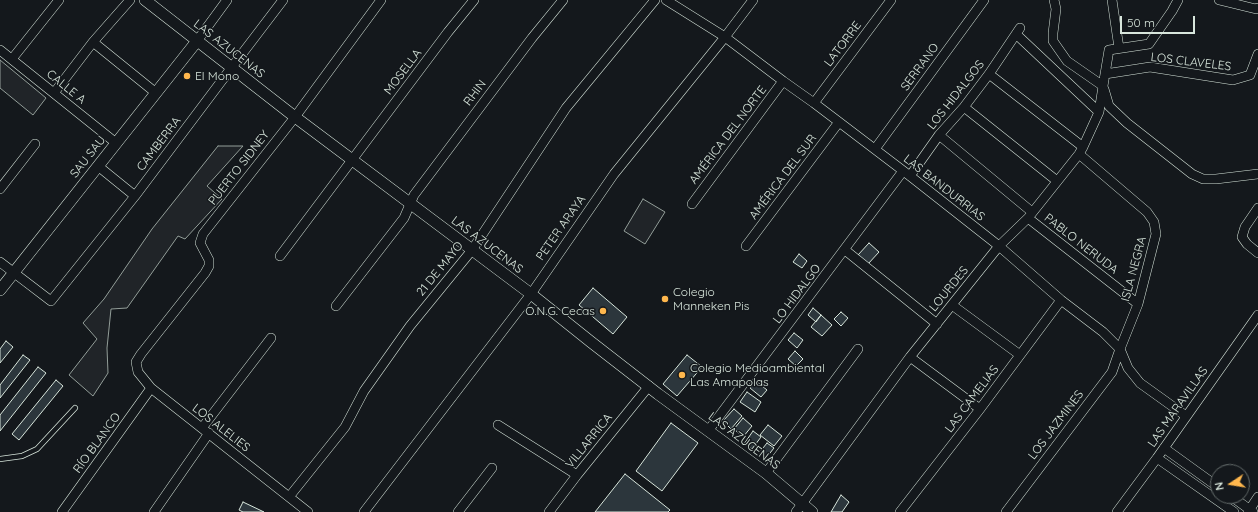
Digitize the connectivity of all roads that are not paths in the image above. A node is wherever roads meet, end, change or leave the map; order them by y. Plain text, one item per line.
1 (59, 0) edge
2 (130, 0) edge
3 (145, 0) edge
4 (227, 0) edge
5 (283, 0) edge
6 (381, 0) edge
7 (474, 0) edge
8 (563, 0) edge
9 (655, 0) edge
10 (666, 0) edge
11 (753, 0) edge
12 (891, 0) edge
13 (984, 0) edge
14 (1054, 0) edge
15 (1112, 0) edge
16 (1170, 0) edge
17 (1178, 0) edge
18 (1219, 0) edge
19 (1258, 8) edge
20 (1172, 11) junction
21 (725, 37) junction
22 (197, 41) junction
23 (93, 42) junction
24 (1119, 48) junction
25 (0, 50) edge
26 (1258, 54) edge
27 (12, 59) junction
28 (232, 67) junction
29 (989, 74) junction
30 (1105, 74) junction
31 (1254, 76) edge
32 (783, 81) junction
33 (1102, 86) junction
34 (54, 93) junction
35 (156, 94) junction
36 (814, 103) junction
37 (964, 107) junction
38 (1099, 112) junction
39 (295, 116) junction
40 (839, 122) junction
41 (939, 135) junction
42 (116, 143) junction
43 (35, 144) dead end
44 (875, 149) junction
45 (1081, 151) junction
46 (353, 159) junction
47 (98, 166) junction
48 (907, 173) junction
49 (1258, 174) edge
50 (1057, 182) junction
51 (0, 189) edge
52 (135, 196) junction
53 (410, 203) junction
54 (692, 204) dead end
55 (1258, 208) edge
56 (1030, 215) junction
57 (746, 246) dead end
58 (999, 246) junction
59 (472, 250) junction
60 (845, 250) junction
61 (1258, 253) edge
62 (280, 256) dead end
63 (0, 262) edge
64 (14, 272) junction
65 (0, 290) edge
66 (531, 294) junction
67 (1061, 300) junction
68 (1138, 304) junction
69 (952, 305) junction
70 (336, 306) dead end
71 (1258, 315) edge
72 (937, 324) junction
73 (271, 338) dead end
74 (858, 349) dead end
75 (1120, 349) junction
76 (141, 354) joint
77 (1020, 355) junction
78 (910, 357) junction
79 (649, 386) junction
80 (151, 388) junction
81 (75, 408) dead end
82 (980, 409) junction
83 (1186, 416) junction
84 (498, 425) dead end
85 (206, 431) junction
86 (708, 431) junction
87 (1164, 448) junction
88 (1157, 458) junction
89 (0, 459) edge
90 (492, 468) dead end
91 (766, 474) junction
92 (577, 475) junction
93 (1210, 481) edge
94 (289, 497) junction
95 (1258, 497) edge
96 (1241, 504) edge
97 (799, 508) edge
98 (1250, 511) edge
99 (62, 512) edge
100 (154, 512) edge
101 (308, 512) edge
102 (364, 512) edge
103 (458, 512) edge
104 (549, 512) edge
105 (812, 512) edge
106 (900, 512) edge
107 (1006, 512) edge
108 (1117, 512) edge
109 (1234, 512) edge

1 - 27 street
2 - 23 street
3 - 22 street, LAS AZUCENAS
4 - 22 street
5 - 28 street, CAMBERRA
6 - 39 street, PUERTO SIDNEY
7 - 46 street, MOSELLA
8 - 53 street, RHIN
9 - 59 street, 21 DE MAYO
10 - 21 street, LAS BANDURRIAS
11 - 21 street, PETER ARAYA
12 - 36 street, LATORRE
13 - 44 street, SERRANO
14 - 33 street
15 - 24 street
16 - 20 street
17 - 20 street
18 - 19 street
20 - 24 street
21 - 32 street, LAS BANDURRIAS
21 - 66 street, PETER ARAYA
22 - 28 street, LAS AZUCENAS
22 - 35 street, SAU SAU
23 - 34 street
23 - 35 street
24 - 30 street, LOURDES
25 - 27 street, CALLE A
26 - 31 street
27 - 34 street, CALLE A
28 - 39 street, LAS AZUCENAS
28 - 52 street, CAMBERRA
29 - 37 street, LOS HIDALGOS
29 - 38 street, LOS HIDALGOS
29 - 45 street, ISLA NEGRA
30 - 31 street, LOS CLAVELES
30 - 33 street, LOURDES
32 - 36 street, LAS BANDURRIAS
32 - 54 street, AMÉRICA DEL NORTE
33 - 38 street, LOURDES
33 - 49 street
34 - 42 street, CALLE A
35 - 42 street, SAU SAU
36 - 40 street, LAS BANDURRIAS
37 - 41 street, LOS HIDALGOS
37 - 50 street
38 - 45 street, LOURDES
39 - 46 street, LAS AZUCENAS
39 - 76 street, PUERTO SIDNEY
40 - 44 street, LAS BANDURRIAS
40 - 57 street, AMÉRICA DEL SUR
41 - 48 street, LOS HIDALGOS
41 - 56 street, PABLO NERUDA
42 - 47 street, SAU SAU
43 - 51 street
44 - 48 street, LAS BANDURRIAS
45 - 50 street, LOURDES
45 - 68 street, ISLA NEGRA
46 - 53 street, LAS AZUCENAS
46 - 62 street, MOSELLA
47 - 52 street
47 - 64 street, SAU SAU
48 - 58 street, LAS BANDURRIAS
48 - 60 street, LO HIDALGO
50 - 56 street, LOURDES
52 - 64 street, CAMBERRA
53 - 59 street, LAS AZUCENAS
53 - 70 street, RHIN
55 - 61 street
56 - 58 street, LOURDES
56 - 68 street, PABLO NERUDA
58 - 67 street, LAS BANDURRIAS
58 - 69 street, LOURDES
59 - 66 street, LAS AZUCENAS
59 - 94 street, 21 DE MAYO
60 - 72 street
60 - 86 street, LO HIDALGO
63 - 64 street
64 - 65 street, SAU SAU
66 - 79 street, LAS AZUCENAS
66 - 102 street, PETER ARAYA
67 - 75 street, LAS BANDURRIAS
67 - 77 street, LAS CAMELIAS
68 - 75 street, ISLA NEGRA
69 - 72 street, LOURDES
69 - 77 street
71 - 83 street, LAS MARAVILLAS
72 - 78 street, LOURDES
73 - 85 street
74 - 91 street
75 - 83 street, LAS BANDURRIAS
75 - 107 street, LOS JAZMINES
76 - 80 street, LOS ALELIES
77 - 82 street, LAS CAMELIAS
78 - 82 street
78 - 97 street, LOURDES
79 - 86 street, LAS AZUCENAS
79 - 92 street, VILLARRICA
80 - 85 street, LOS ALELIES
80 - 99 street, RÍO BLANCO
81 - 89 lane
82 - 106 street, LAS CAMELIAS
83 - 87 street, LAS MARAVILLAS
84 - 92 street
85 - 94 street, LOS ALELIES
85 - 100 street
86 - 91 street, LAS AZUCENAS
87 - 88 street, LAS MARAVILLAS
87 - 93 street
88 - 108 street, LAS MARAVILLAS
88 - 109 street
90 - 103 street
91 - 97 street, LAS AZUCENAS
92 - 104 street, VILLARRICA
94 - 101 street, LOS ALELIES
95 - 98 street
96 - 98 street
97 - 105 street, LAS AZUCENAS

